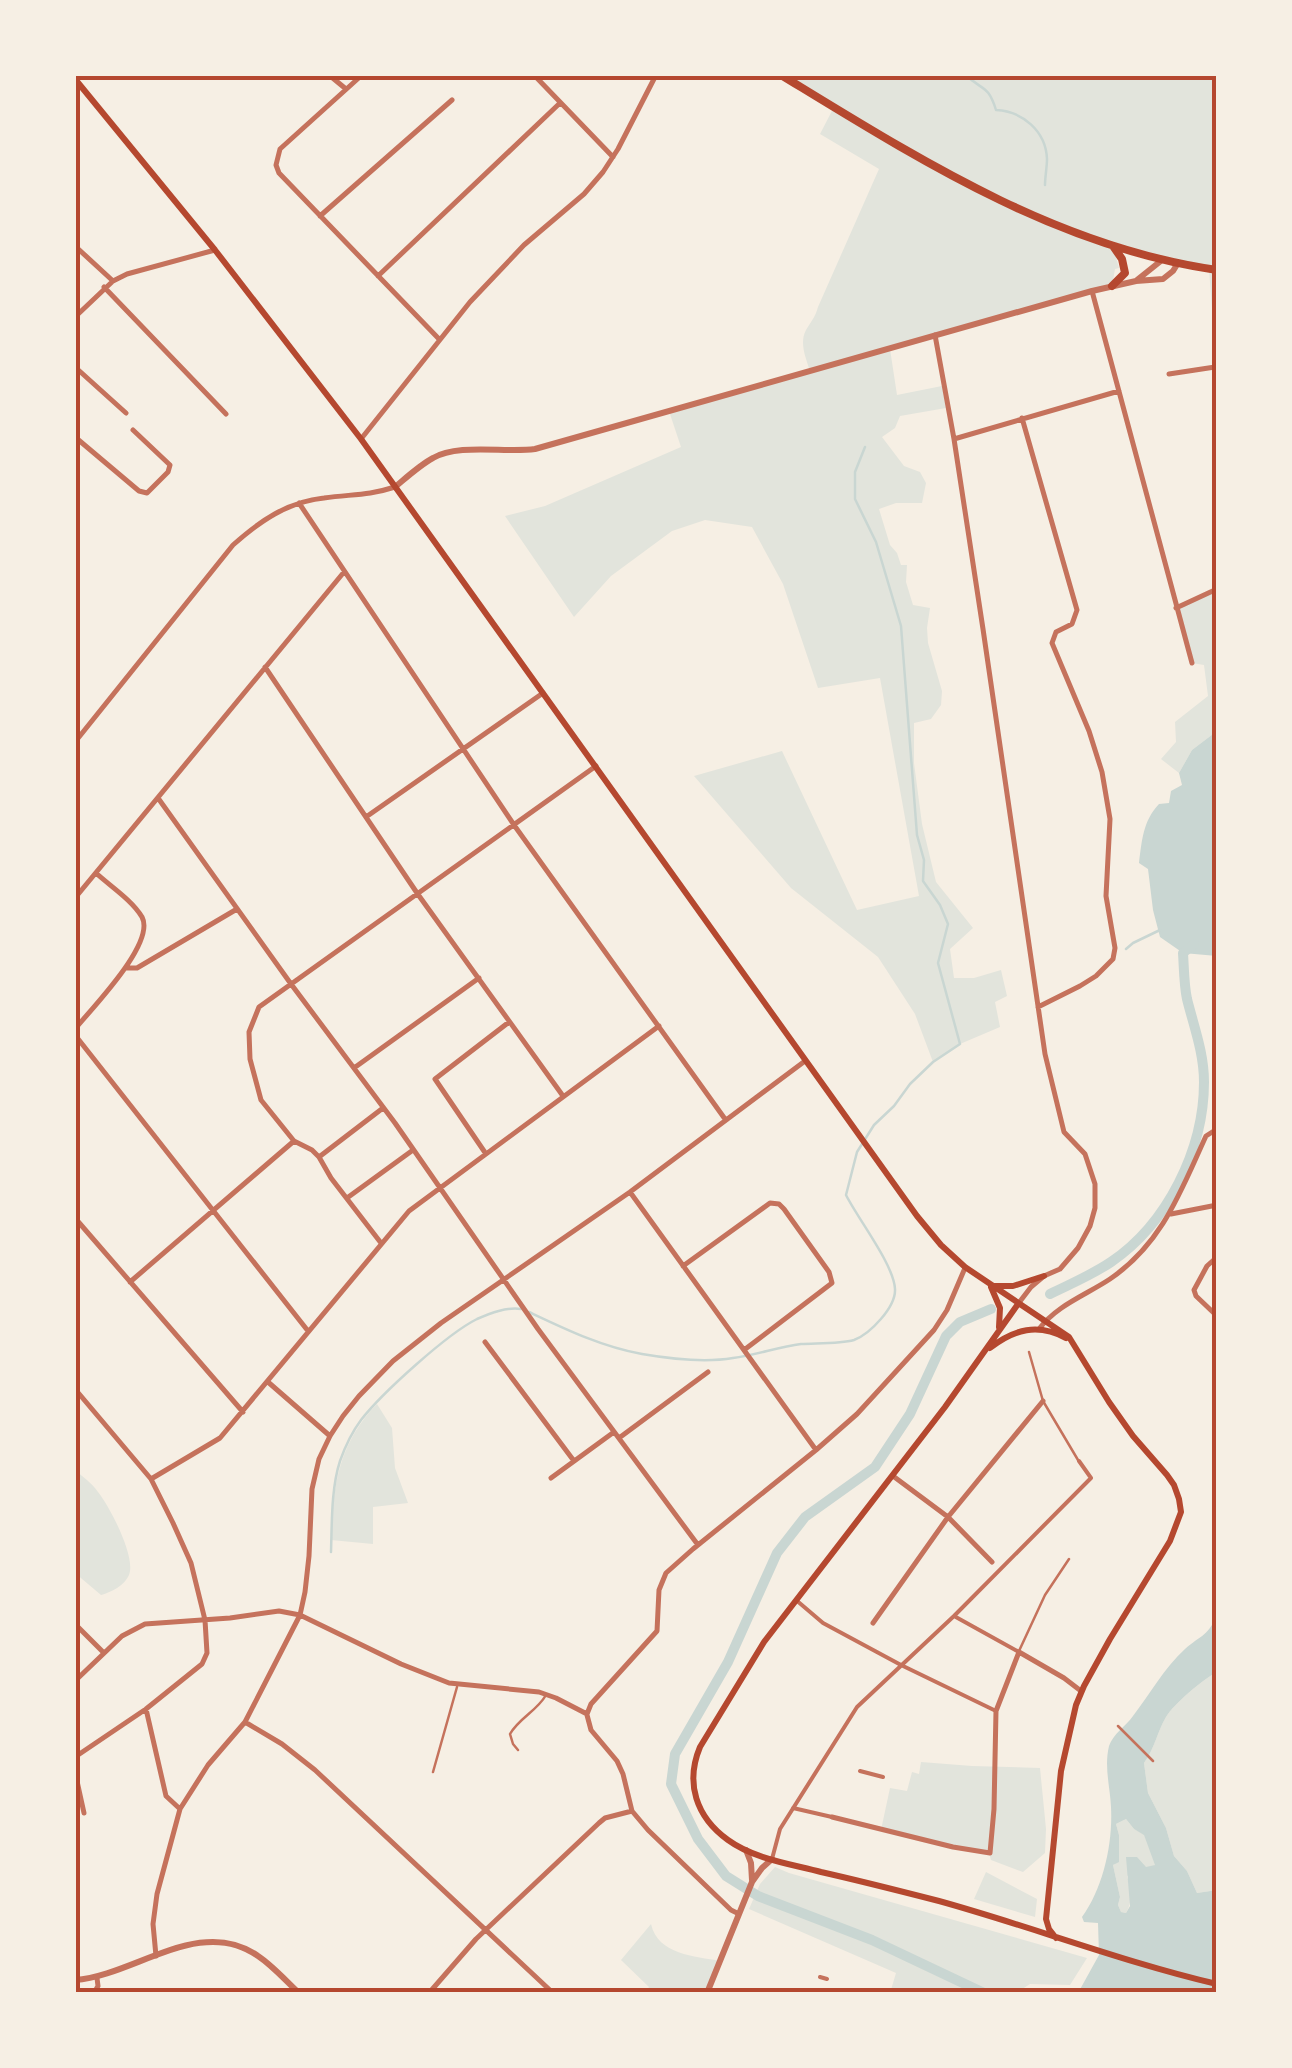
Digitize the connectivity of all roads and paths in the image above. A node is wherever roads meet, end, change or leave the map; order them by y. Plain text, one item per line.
1 (329, 75) edge
2 (362, 75) edge
3 (534, 75) edge
4 (656, 75) edge
5 (781, 75) edge
6 (75, 79) edge
7 (346, 90) junction
8 (452, 100) dead end
9 (560, 103) junction
10 (613, 157) junction
11 (320, 216) junction
12 (75, 246) edge
13 (1113, 246) junction
14 (215, 250) junction
15 (1162, 260) junction
16 (1178, 263) junction
17 (1217, 270) edge
18 (378, 276) junction
19 (112, 280) junction
20 (1136, 280) junction
21 (1112, 286) junction
22 (104, 288) junction
23 (1092, 291) junction
24 (75, 317) edge
25 (935, 336) junction
26 (439, 338) junction
27 (75, 367) edge
28 (1170, 374) dead end
29 (1217, 374) edge
30 (1119, 391) junction
31 (126, 413) dead end
32 (226, 414) dead end
33 (1022, 418) junction
34 (133, 430) dead end
35 (75, 436) edge
36 (361, 439) junction
37 (954, 439) junction
38 (395, 486) junction
39 (300, 503) junction
40 (344, 572) junction
41 (1217, 589) edge
42 (1176, 608) junction
43 (1192, 663) dead end
44 (265, 667) junction
45 (543, 693) junction
46 (75, 742) edge
47 (464, 748) junction
48 (596, 766) junction
49 (158, 798) junction
50 (366, 817) junction
51 (514, 825) junction
52 (96, 873) junction
53 (417, 893) junction
54 (75, 898) edge
55 (237, 909) junction
56 (125, 967) junction
57 (479, 978) junction
58 (291, 984) junction
59 (1038, 1007) junction
60 (510, 1022) junction
61 (659, 1026) junction
62 (75, 1032) edge
63 (805, 1061) junction
64 (354, 1068) junction
65 (564, 1096) junction
66 (383, 1108) junction
67 (725, 1119) junction
68 (1217, 1129) edge
69 (294, 1141) junction
70 (413, 1150) junction
71 (486, 1154) junction
72 (319, 1156) junction
73 (438, 1188) junction
74 (630, 1192) junction
75 (347, 1198) junction
76 (1217, 1205) edge
77 (214, 1209) junction
78 (1171, 1214) junction
79 (75, 1218) edge
80 (381, 1242) junction
81 (1217, 1257) edge
82 (683, 1266) junction
83 (965, 1267) junction
84 (1044, 1276) junction
85 (504, 1280) junction
86 (130, 1282) junction
87 (991, 1286) junction
88 (1018, 1304) junction
89 (1217, 1316) edge
90 (1046, 1320) junction
91 (1039, 1329) junction
92 (308, 1331) junction
93 (998, 1334) junction
94 (486, 1342) dead end
95 (1074, 1344) junction
96 (745, 1351) junction
97 (985, 1352) junction
98 (1029, 1352) dead end
99 (708, 1372) dead end
100 (268, 1382) junction
101 (75, 1390) edge
102 (1043, 1401) junction
103 (243, 1412) junction
104 (616, 1435) junction
105 (330, 1436) junction
106 (816, 1450) junction
107 (574, 1461) junction
108 (1079, 1461) joint
109 (892, 1474) junction
110 (550, 1478) dead end
111 (151, 1479) junction
112 (948, 1517) junction
113 (698, 1545) junction
114 (1068, 1559) dead end
115 (992, 1562) joint
116 (1000, 1570) junction
117 (796, 1600) junction
118 (300, 1614) junction
119 (954, 1616) junction
120 (206, 1620) junction
121 (873, 1623) dead end
122 (75, 1624) edge
123 (1019, 1652) junction
124 (104, 1653) junction
125 (901, 1665) junction
126 (75, 1681) edge
127 (457, 1686) junction
128 (1081, 1692) junction
129 (546, 1694) junction
130 (146, 1709) junction
131 (996, 1711) junction
132 (587, 1714) junction
133 (245, 1722) junction
134 (1118, 1726) dead end
135 (518, 1750) dead end
136 (75, 1757) edge
137 (1152, 1761) dead end
138 (860, 1771) dead end
139 (75, 1772) edge
140 (433, 1772) dead end
141 (883, 1777) dead end
142 (794, 1808) junction
143 (180, 1809) junction
144 (632, 1810) junction
145 (84, 1814) dead end
146 (832, 1818) joint
147 (746, 1850) junction
148 (772, 1859) junction
149 (752, 1882) junction
150 (739, 1914) junction
151 (1046, 1919) junction
152 (1032, 1930) junction
153 (485, 1931) junction
154 (1056, 1938) junction
155 (156, 1956) junction
156 (820, 1977) dead end
157 (97, 1978) junction
158 (828, 1979) dead end
159 (75, 1980) edge
160 (1217, 1984) edge
161 (94, 1993) edge
162 (299, 1993) edge
163 (429, 1993) edge
164 (553, 1993) edge
165 (707, 1993) edge

1 - 7 street
2 - 7 street
3 - 9 street
4 - 10 street
5 - 13 main road
6 - 14 main road
7 - 11 street
8 - 11 street
9 - 10 street
9 - 18 street
10 - 26 street
11 - 18 street
12 - 19 street
13 - 15 main road
13 - 21 main road
14 - 19 street
14 - 36 main road
15 - 16 main road
15 - 20 street
16 - 17 main road
16 - 20 street
18 - 26 street
19 - 22 street
20 - 21 street
21 - 23 street
22 - 24 street
22 - 32 street
23 - 25 street
23 - 30 street
25 - 37 street
25 - 38 street
26 - 36 street
27 - 31 street
28 - 29 street
30 - 33 street
30 - 42 street
33 - 37 street
33 - 59 street
34 - 35 street
36 - 38 main road
37 - 59 street
38 - 39 street
38 - 45 main road
39 - 40 street
39 - 46 street
40 - 44 street
40 - 47 street
41 - 42 street
42 - 43 street
44 - 49 street
44 - 50 street
45 - 47 street
45 - 48 main road
47 - 50 street
47 - 51 street
48 - 51 street
48 - 63 main road
49 - 52 street
49 - 55 street
50 - 53 street
51 - 53 street
51 - 61 street
52 - 54 street
52 - 56 street
53 - 57 street
53 - 58 street
55 - 56 street
55 - 58 street
56 - 62 street
57 - 60 street
57 - 64 street
58 - 64 street
58 - 69 street
59 - 84 street
60 - 65 street
60 - 71 street
61 - 65 street
61 - 67 street
62 - 77 street
63 - 67 street
63 - 83 main road
64 - 66 street
65 - 71 street
66 - 70 street
66 - 72 street
67 - 74 street
68 - 78 street
69 - 72 street
69 - 77 street
70 - 73 street
70 - 75 street
71 - 73 street
72 - 75 street
73 - 80 street
73 - 85 street
74 - 82 street
74 - 85 street
75 - 80 street
76 - 78 street
77 - 86 street
77 - 92 street
78 - 90 street
79 - 86 street
80 - 92 street
81 - 89 street
82 - 96 street
82 - 96 street
83 - 87 main road
83 - 106 street
84 - 87 main road
84 - 88 street
85 - 104 street
85 - 105 street
86 - 103 street
87 - 88 main road
87 - 93 main road
88 - 90 main road
88 - 93 main road
90 - 91 street
90 - 95 main road
91 - 95 main road
91 - 97 main road
92 - 100 street
93 - 97 main road
94 - 107 street
95 - 128 main road
96 - 106 street
97 - 109 main road
98 - 102 lane
99 - 104 street
100 - 103 street
100 - 105 street
101 - 111 street
102 - 108 lane
102 - 112 street
103 - 111 street
104 - 107 street
104 - 113 street
105 - 118 street
106 - 113 street
107 - 110 street
108 - 116 street
109 - 112 street
109 - 117 main road
111 - 120 street
112 - 115 street
112 - 121 street
113 - 132 street
114 - 123 lane
115 - 116 street
116 - 119 street
117 - 125 street
117 - 147 main road
118 - 120 street
118 - 127 street
118 - 133 street
119 - 123 street
119 - 125 street
120 - 124 street
120 - 130 street
122 - 124 street
123 - 128 street
123 - 131 street
124 - 126 street
125 - 131 street
125 - 142 street
127 - 129 street
127 - 140 lane
128 - 151 main road
129 - 132 street
129 - 135 lane
130 - 136 street
130 - 143 street
131 - 146 street
132 - 144 street
133 - 143 street
133 - 153 street
134 - 137 lane
138 - 141 street
139 - 145 street
142 - 146 street
142 - 148 street
143 - 155 street
144 - 150 street
144 - 153 street
147 - 148 main road
147 - 149 street
148 - 149 street
148 - 152 main road
149 - 150 street
150 - 165 street
151 - 152 main road
151 - 154 main road
152 - 154 main road
153 - 163 street
153 - 164 street
154 - 160 main road
155 - 157 street
155 - 162 street
156 - 158 street
157 - 159 street
157 - 161 street

